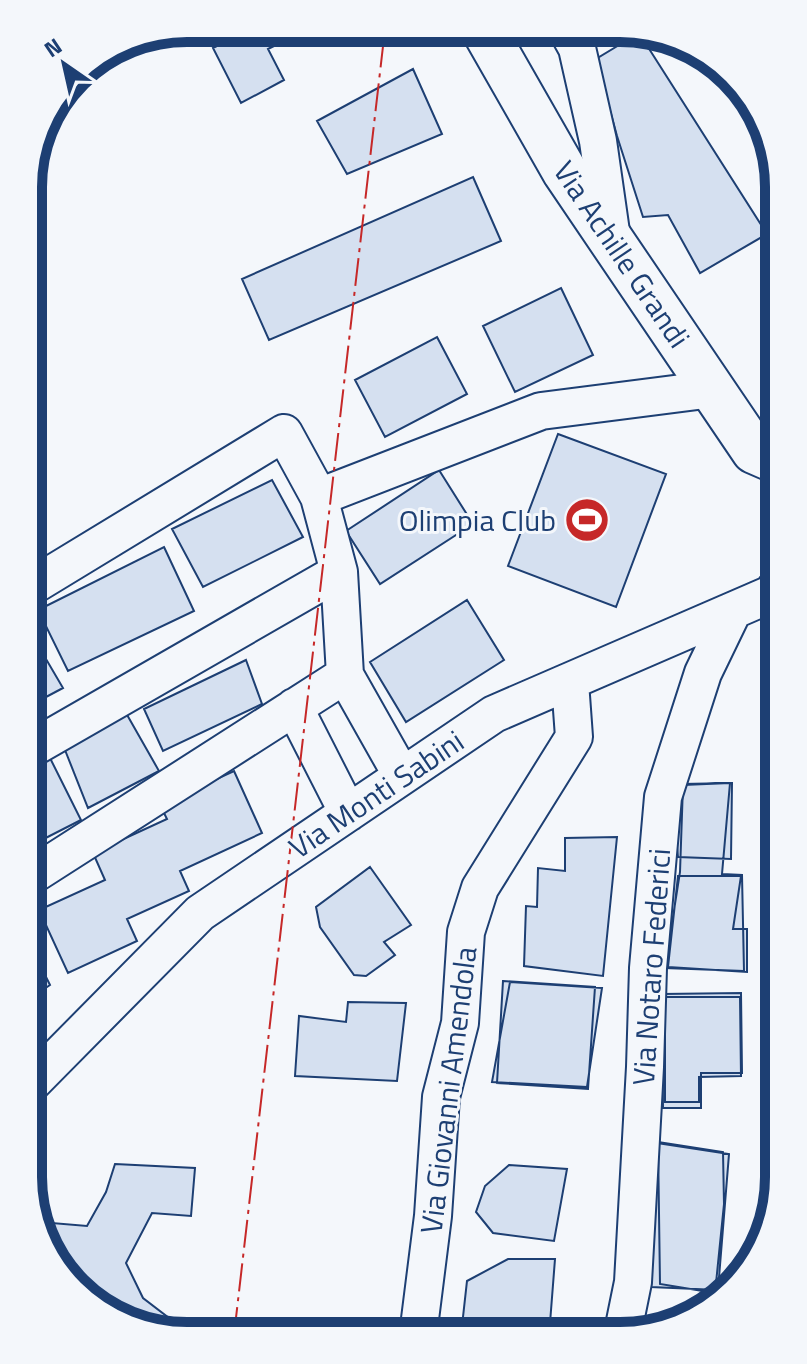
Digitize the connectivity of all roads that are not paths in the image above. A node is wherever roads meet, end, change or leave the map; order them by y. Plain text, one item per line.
1 (491, 42) edge
2 (574, 42) edge
3 (612, 242) junction
4 (713, 389) junction
5 (765, 456) edge
6 (319, 497) junction
7 (339, 572) junction
8 (42, 580) edge
9 (765, 597) edge
10 (733, 611) junction
11 (345, 675) junction
12 (570, 682) junction
13 (294, 707) junction
14 (42, 743) edge
15 (402, 776) junction
16 (348, 813) junction
17 (42, 869) edge
18 (42, 1073) edge
19 (420, 1322) edge
20 (625, 1322) edge

1 - 3 main road, Via Achille Grandi
2 - 3 street
3 - 4 main road, Via Achille Grandi
4 - 5 main road, Via Achille Grandi
4 - 6 street
6 - 7 street
6 - 8 street
7 - 11 street
7 - 14 street
9 - 10 street, Via Monti Sabini
10 - 12 street, Via Monti Sabini
10 - 20 street, Via Notaro Federici
11 - 13 street
11 - 15 street
12 - 15 street, Via Monti Sabini
12 - 19 street, Via Giovanni Amendola
13 - 16 street
13 - 17 street
15 - 16 street, Via Monti Sabini
16 - 18 street, Via Monti Sabini

